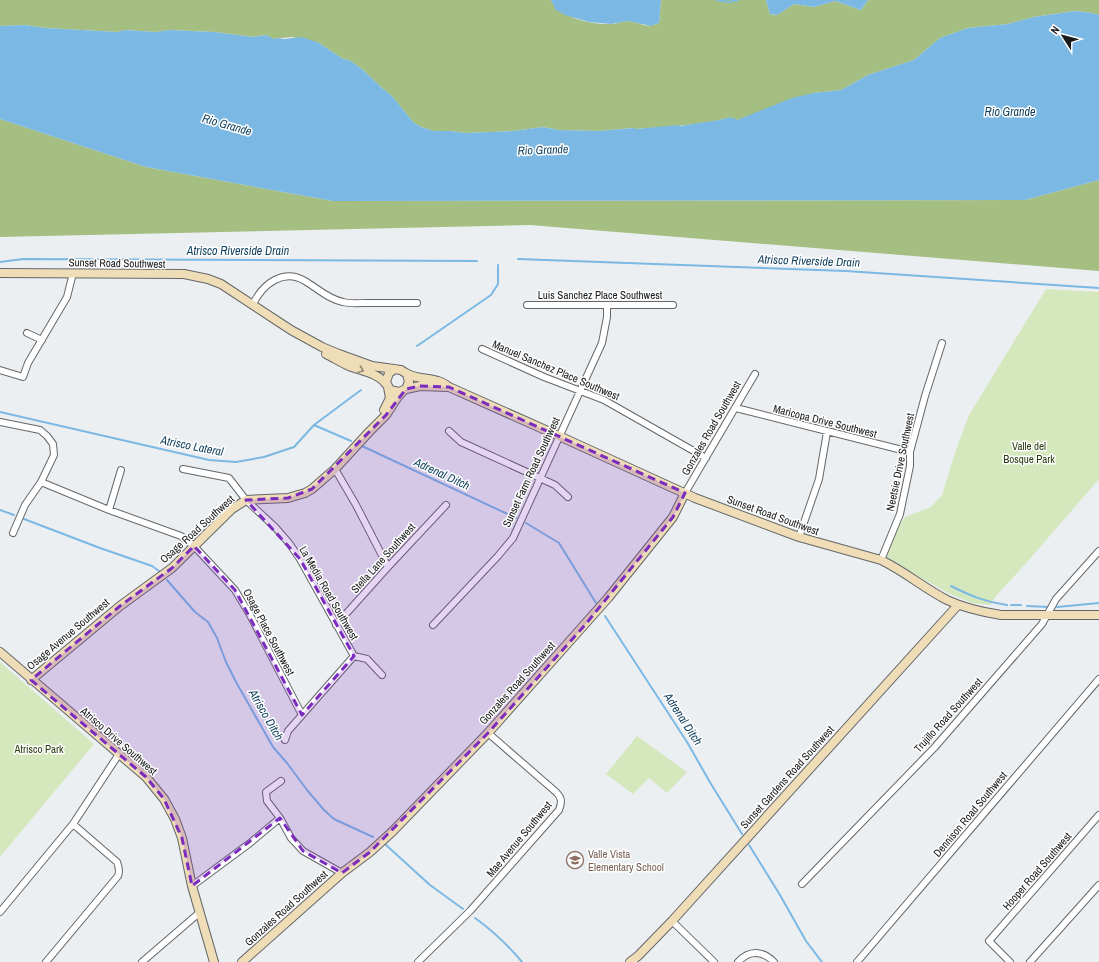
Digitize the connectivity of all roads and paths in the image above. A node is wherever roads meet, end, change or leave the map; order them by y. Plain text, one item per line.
1 (0, 273) edge
2 (73, 273) junction
3 (417, 303) dead end
4 (253, 304) junction
5 (673, 304) dead end
6 (527, 305) dead end
7 (607, 305) junction
8 (292, 330) junction
9 (27, 333) dead end
10 (42, 340) junction
11 (942, 343) dead end
12 (482, 349) dead end
13 (395, 369) junction
14 (0, 370) edge
15 (406, 373) junction
16 (755, 374) dead end
17 (387, 385) junction
18 (449, 387) junction
19 (405, 390) junction
20 (580, 390) junction
21 (736, 408) junction
22 (0, 422) edge
23 (450, 431) dead end
24 (369, 432) junction
25 (827, 432) junction
26 (560, 436) junction
27 (910, 452) junction
28 (706, 458) junction
29 (183, 469) dead end
30 (334, 469) junction
31 (122, 470) dead end
32 (540, 478) junction
33 (41, 482) junction
34 (685, 493) junction
35 (568, 497) dead end
36 (246, 500) junction
37 (446, 505) dead end
38 (109, 510) junction
39 (13, 533) dead end
40 (799, 537) junction
41 (194, 546) junction
42 (1099, 551) edge
43 (880, 560) junction
44 (388, 567) junction
45 (958, 604) junction
46 (120, 606) joint
47 (1047, 614) junction
48 (1099, 615) edge
49 (336, 625) junction
50 (433, 625) dead end
51 (0, 652) edge
52 (354, 656) junction
53 (382, 675) dead end
54 (1099, 679) edge
55 (31, 680) junction
56 (302, 715) junction
57 (488, 733) junction
58 (285, 740) dead end
59 (119, 754) junction
60 (281, 781) dead end
61 (1099, 815) edge
62 (280, 818) junction
63 (73, 824) junction
64 (342, 873) junction
65 (802, 884) dead end
66 (1099, 885) edge
67 (192, 886) junction
68 (0, 912) edge
69 (199, 913) junction
70 (672, 921) junction
71 (46, 962) edge
72 (142, 962) edge
73 (214, 962) edge
74 (242, 962) edge
75 (418, 962) edge
76 (630, 962) edge
77 (714, 962) edge
78 (738, 962) edge
79 (774, 962) edge
80 (857, 962) edge
81 (1010, 962) edge
82 (1030, 962) edge

1 - 2 street, Sunset Road Southwest
2 - 4 street, Sunset Road Southwest
2 - 10 street
3 - 4 street
4 - 8 street, Sunset Road Southwest
5 - 7 street, Luis Sanchez Place Southwest
6 - 7 street, Luis Sanchez Place Southwest
7 - 20 street, Sunset Farm Road Southwest
8 - 13 street, Sunset Road Southwest
8 -> 17 street, Sunset Road Southwest
9 - 10 street
10 - 14 street
11 - 27 street, Neetsie Drive Southwest
12 - 20 street, Manuel Sanchez Place Southwest
13 - 15 street
13 - 17 street
15 - 18 street, Sunset Road Southwest
15 - 19 street
16 - 21 street, Gonzales Road Southwest
17 - 19 street
17 - 24 street, Osage Road Southwest
18 - 19 street, Sunset Road Southwest
18 - 26 street, Sunset Road Southwest
19 - 24 street, Osage Road Southwest
20 - 26 street, Sunset Farm Road Southwest
20 - 28 street, Manuel Sanchez Place Southwest
21 - 25 street, Maricopa Drive Southwest
21 - 28 street, Gonzales Road Southwest
22 - 33 street
23 - 32 street
24 - 30 street, Osage Road Southwest
25 - 27 street, Maricopa Drive Southwest
25 - 40 street
26 - 32 street, Sunset Farm Road Southwest
26 - 34 street, Sunset Road Southwest
27 - 43 street, Neetsie Drive Southwest
28 - 34 street, Gonzales Road Southwest
29 - 36 street, La Media Road Southwest
30 - 36 street, Osage Road Southwest
30 - 44 street
31 - 38 street
32 - 35 street
32 - 50 street, Sunset Farm Road Southwest
33 - 38 street, Osage Place Southwest
33 - 39 street
34 - 40 street, Sunset Road Southwest
34 - 57 street, Gonzales Road Southwest
36 - 41 street, Osage Road Southwest
36 - 49 street, La Media Road Southwest
37 - 44 street, Stella Lane Southwest
38 - 41 street, Osage Place Southwest
40 - 43 street, Sunset Road Southwest
41 - 46 street, Osage Road Southwest
41 - 56 street, Osage Place Southwest
42 - 47 street, Trujillo Road Southwest
43 - 45 street, Sunset Road Southwest
44 - 49 street, Stella Lane Southwest
45 - 47 street, Sunset Road Southwest
45 - 70 street, Sunset Gardens Road Southwest
46 - 55 street, Osage Avenue Southwest
47 - 48 street, Sunset Road Southwest
47 - 65 street, Trujillo Road Southwest
49 - 52 street, La Media Road Southwest
51 - 55 street, Atrisco Drive Southwest
52 - 53 street, La Media Road Southwest
52 - 56 street
54 - 80 street, Dennison Road Southwest
55 - 59 street, Atrisco Drive Southwest
56 - 58 street
57 - 64 street, Gonzales Road Southwest
57 - 75 street, Mae Avenue Southwest
59 - 63 street
59 - 67 street, Atrisco Drive Southwest
60 - 62 street
61 - 81 street, Hooper Road Southwest
62 - 64 street
62 - 67 street
63 - 68 street
63 - 71 street
64 - 74 street, Gonzales Road Southwest
66 - 82 street
67 - 69 street, Atrisco Drive Southwest
69 - 72 street
69 - 73 street, Atrisco Drive Southwest
70 - 76 street, Sunset Gardens Road Southwest
70 - 77 street
78 - 79 street

